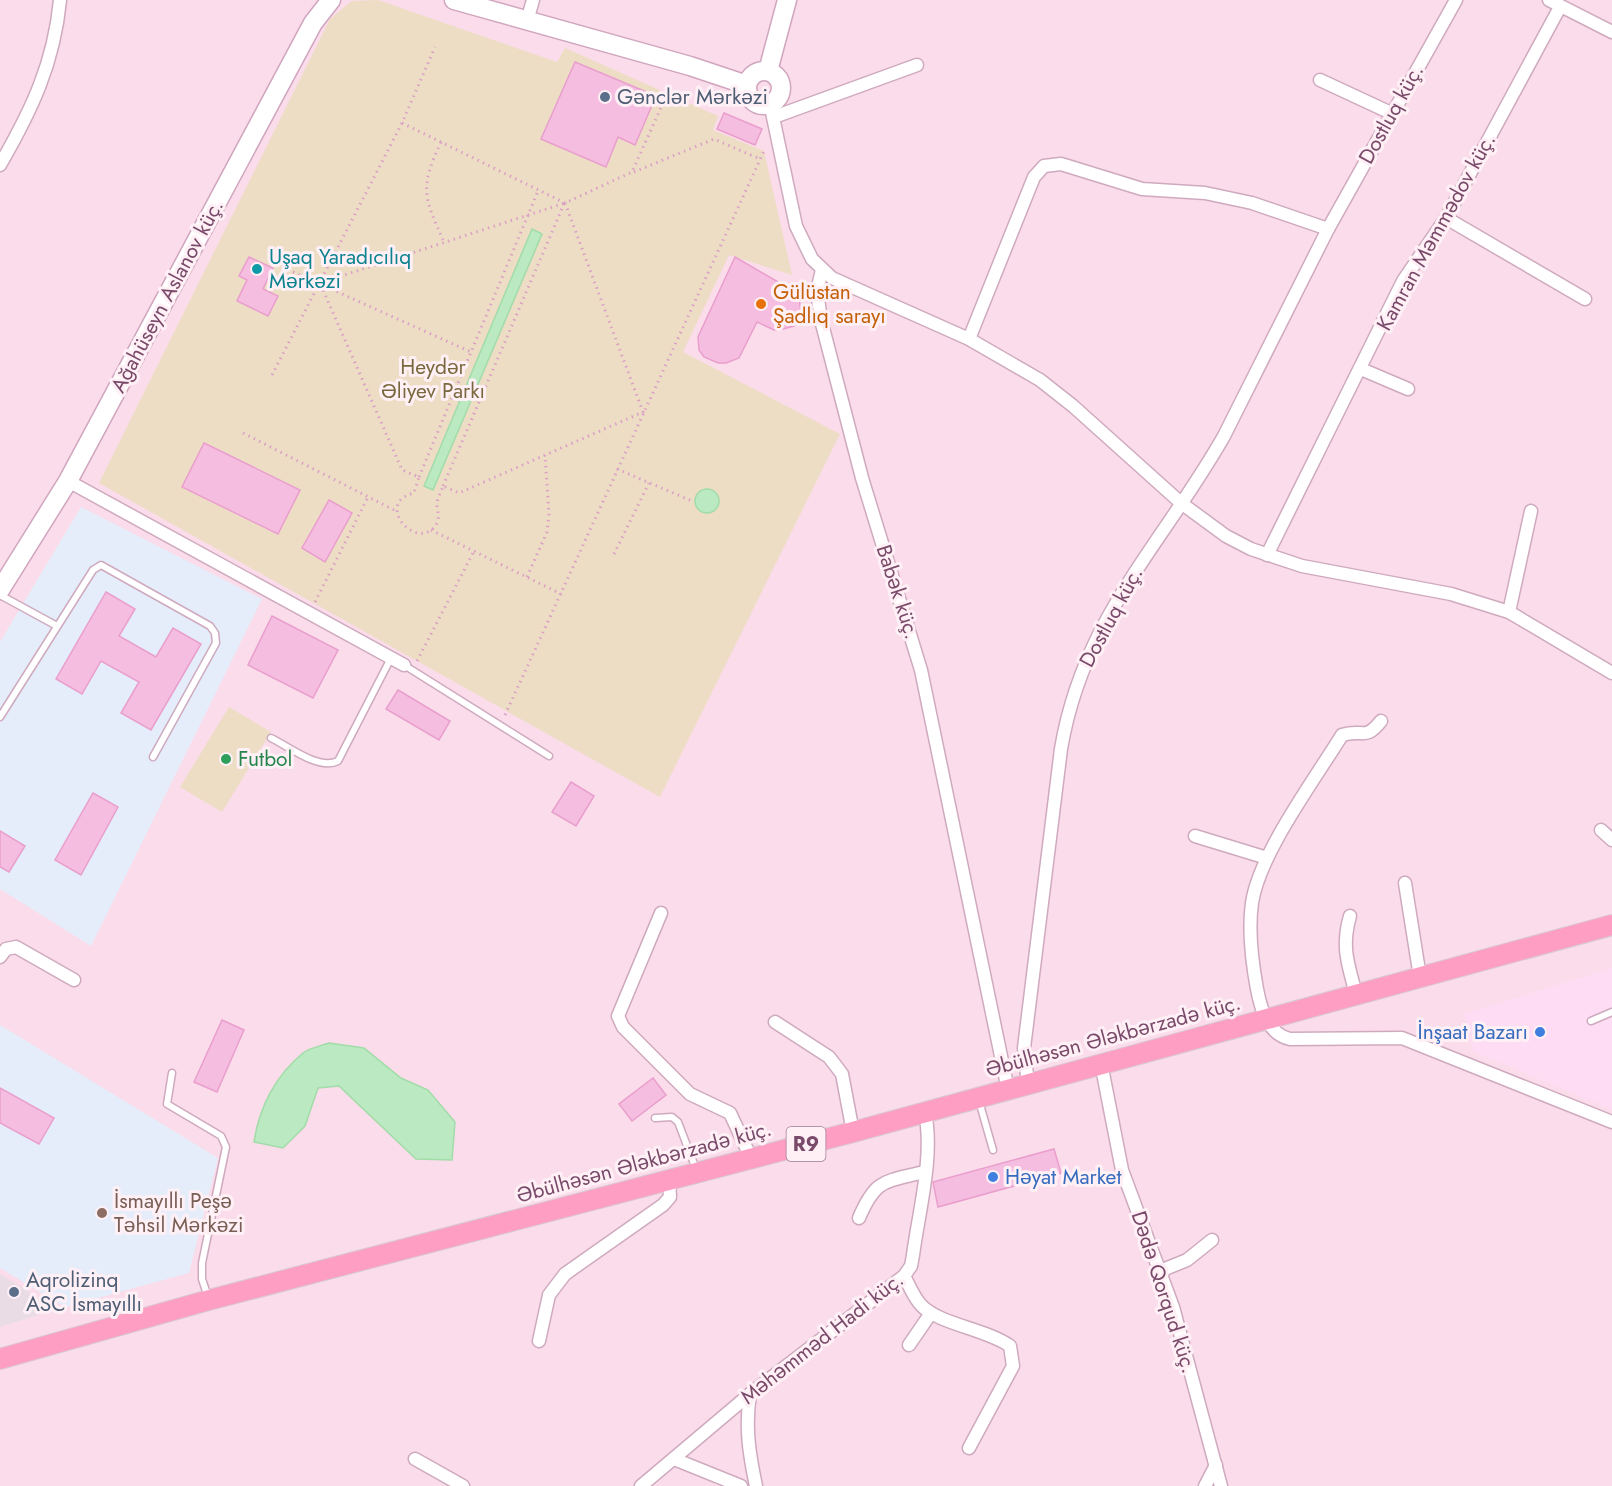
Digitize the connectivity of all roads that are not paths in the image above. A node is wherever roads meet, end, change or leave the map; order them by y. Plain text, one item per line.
1 (60, 0) edge
2 (331, 0) edge
3 (454, 0) edge
4 (533, 0) edge
5 (787, 0) edge
6 (1456, 0) edge
7 (1555, 3) edge
8 (527, 21) junction
9 (1612, 32) edge
10 (917, 65) dead end
11 (768, 71) junction
12 (1320, 80) dead end
13 (747, 85) junction
14 (772, 110) junction
15 (1391, 114) junction
16 (0, 165) edge
17 (1446, 218) junction
18 (1328, 230) junction
19 (822, 270) junction
20 (1585, 299) dead end
21 (969, 339) junction
22 (1361, 369) junction
23 (1408, 389) dead end
24 (68, 481) junction
25 (1181, 503) junction
26 (1531, 511) dead end
27 (1267, 555) junction
28 (0, 590) edge
29 (0, 595) edge
30 (1509, 612) junction
31 (57, 626) junction
32 (391, 658) junction
33 (408, 668) joint
34 (1612, 673) edge
35 (0, 717) edge
36 (1381, 721) dead end
37 (271, 738) dead end
38 (549, 756) dead end
39 (153, 757) dead end
40 (1601, 830) dead end
41 (1195, 836) dead end
42 (1612, 840) edge
43 (1267, 858) junction
44 (1405, 883) dead end
45 (661, 913) dead end
46 (1350, 916) dead end
47 (1612, 925) edge
48 (0, 957) edge
49 (1420, 977) junction
50 (74, 980) dead end
51 (1356, 994) junction
52 (1612, 1012) edge
53 (1266, 1019) junction
54 (1591, 1021) dead end
55 (775, 1022) dead end
56 (1101, 1063) junction
57 (172, 1073) dead end
58 (1028, 1084) junction
59 (1008, 1090) junction
60 (978, 1098) junction
61 (925, 1112) junction
62 (655, 1118) dead end
63 (1612, 1122) edge
64 (853, 1132) junction
65 (993, 1150) dead end
66 (751, 1158) junction
67 (924, 1172) junction
68 (697, 1173) junction
69 (669, 1180) junction
70 (859, 1218) dead end
71 (1212, 1240) dead end
72 (1160, 1271) junction
73 (904, 1276) junction
74 (210, 1300) junction
75 (931, 1312) junction
76 (539, 1341) dead end
77 (909, 1345) dead end
78 (0, 1359) edge
79 (750, 1394) junction
80 (969, 1448) dead end
81 (415, 1459) dead end
82 (674, 1459) junction
83 (1216, 1465) junction
84 (463, 1486) edge
85 (641, 1486) edge
86 (741, 1486) edge
87 (756, 1486) edge
88 (1205, 1486) edge
89 (1221, 1486) edge

1 - 16 street
2 - 24 street, Ağahüseyn Aslanov küç.
3 - 8 street
4 - 8 street
5 - 11 street
6 - 15 street, Dostluq küç.
7 - 9 street
7 - 17 street, Kamran Məmmədov küç.
8 - 13 street
10 - 14 street
11 - 13 street
11 - 14 street
12 - 15 street
13 - 14 street
14 - 19 street
15 - 18 street, Dostluq küç.
17 - 20 street
17 - 22 street, Kamran Məmmədov küç.
18 - 21 street
18 - 25 street, Dostluq küç.
19 - 21 street
19 - 59 street, Babək küç.
21 - 25 street
22 - 23 street
22 - 27 street, Kamran Məmmədov küç.
24 - 28 street, Ağahüseyn Aslanov küç.
24 - 32 street
25 - 27 street
25 - 58 street, Dostluq küç.
26 - 30 street
27 - 30 street
29 - 31 lane
30 - 34 street
31 - 35 lane
31 - 39 lane
32 - 33 street
32 - 37 lane
33 - 38 lane
36 - 43 street
40 - 42 street
41 - 43 street
43 - 53 street
44 - 49 street
45 - 66 street
46 - 51 street
47 - 49 main road, Əbülhəsən Ələkbərzadə küç. / R9
48 - 50 street
49 - 51 main road, Əbülhəsən Ələkbərzadə küç. / R9
51 - 53 main road, Əbülhəsən Ələkbərzadə küç. / R9
52 - 54 lane
53 - 56 main road, Əbülhəsən Ələkbərzadə küç. / R9
53 - 63 street
55 - 64 street
56 - 58 main road, Əbülhəsən Ələkbərzadə küç. / R9
56 - 72 street, Dədə Qorqud küç.
57 - 74 lane
58 - 59 main road, Əbülhəsən Ələkbərzadə küç. / R9
59 - 60 main road, Əbülhəsən Ələkbərzadə küç. / R9
60 - 61 main road, Əbülhəsən Ələkbərzadə küç. / R9
60 - 65 lane
61 - 64 main road, Əbülhəsən Ələkbərzadə küç. / R9
61 - 67 street, Məhəmməd Hadi küç.
62 - 68 lane
64 - 66 main road, Əbülhəsən Ələkbərzadə küç. / R9
66 - 68 main road, Əbülhəsən Ələkbərzadə küç. / R9
67 - 70 street
67 - 73 street, Məhəmməd Hadi küç.
68 - 69 main road, Əbülhəsən Ələkbərzadə küç. / R9
69 - 74 main road, Əbülhəsən Ələkbərzadə küç. / R9
69 - 76 street
71 - 72 street
72 - 83 street, Dədə Qorqud küç.
73 - 75 street
73 - 79 street, Məhəmməd Hadi küç.
74 - 78 main road, Əbülhəsən Ələkbərzadə küç. / R9
75 - 77 street
75 - 80 street
79 - 82 street, Məhəmməd Hadi küç.
79 - 87 street
81 - 84 street
82 - 85 street, Məhəmməd Hadi küç.
82 - 86 street
83 - 88 street
83 - 89 street, Dədə Qorqud küç.

